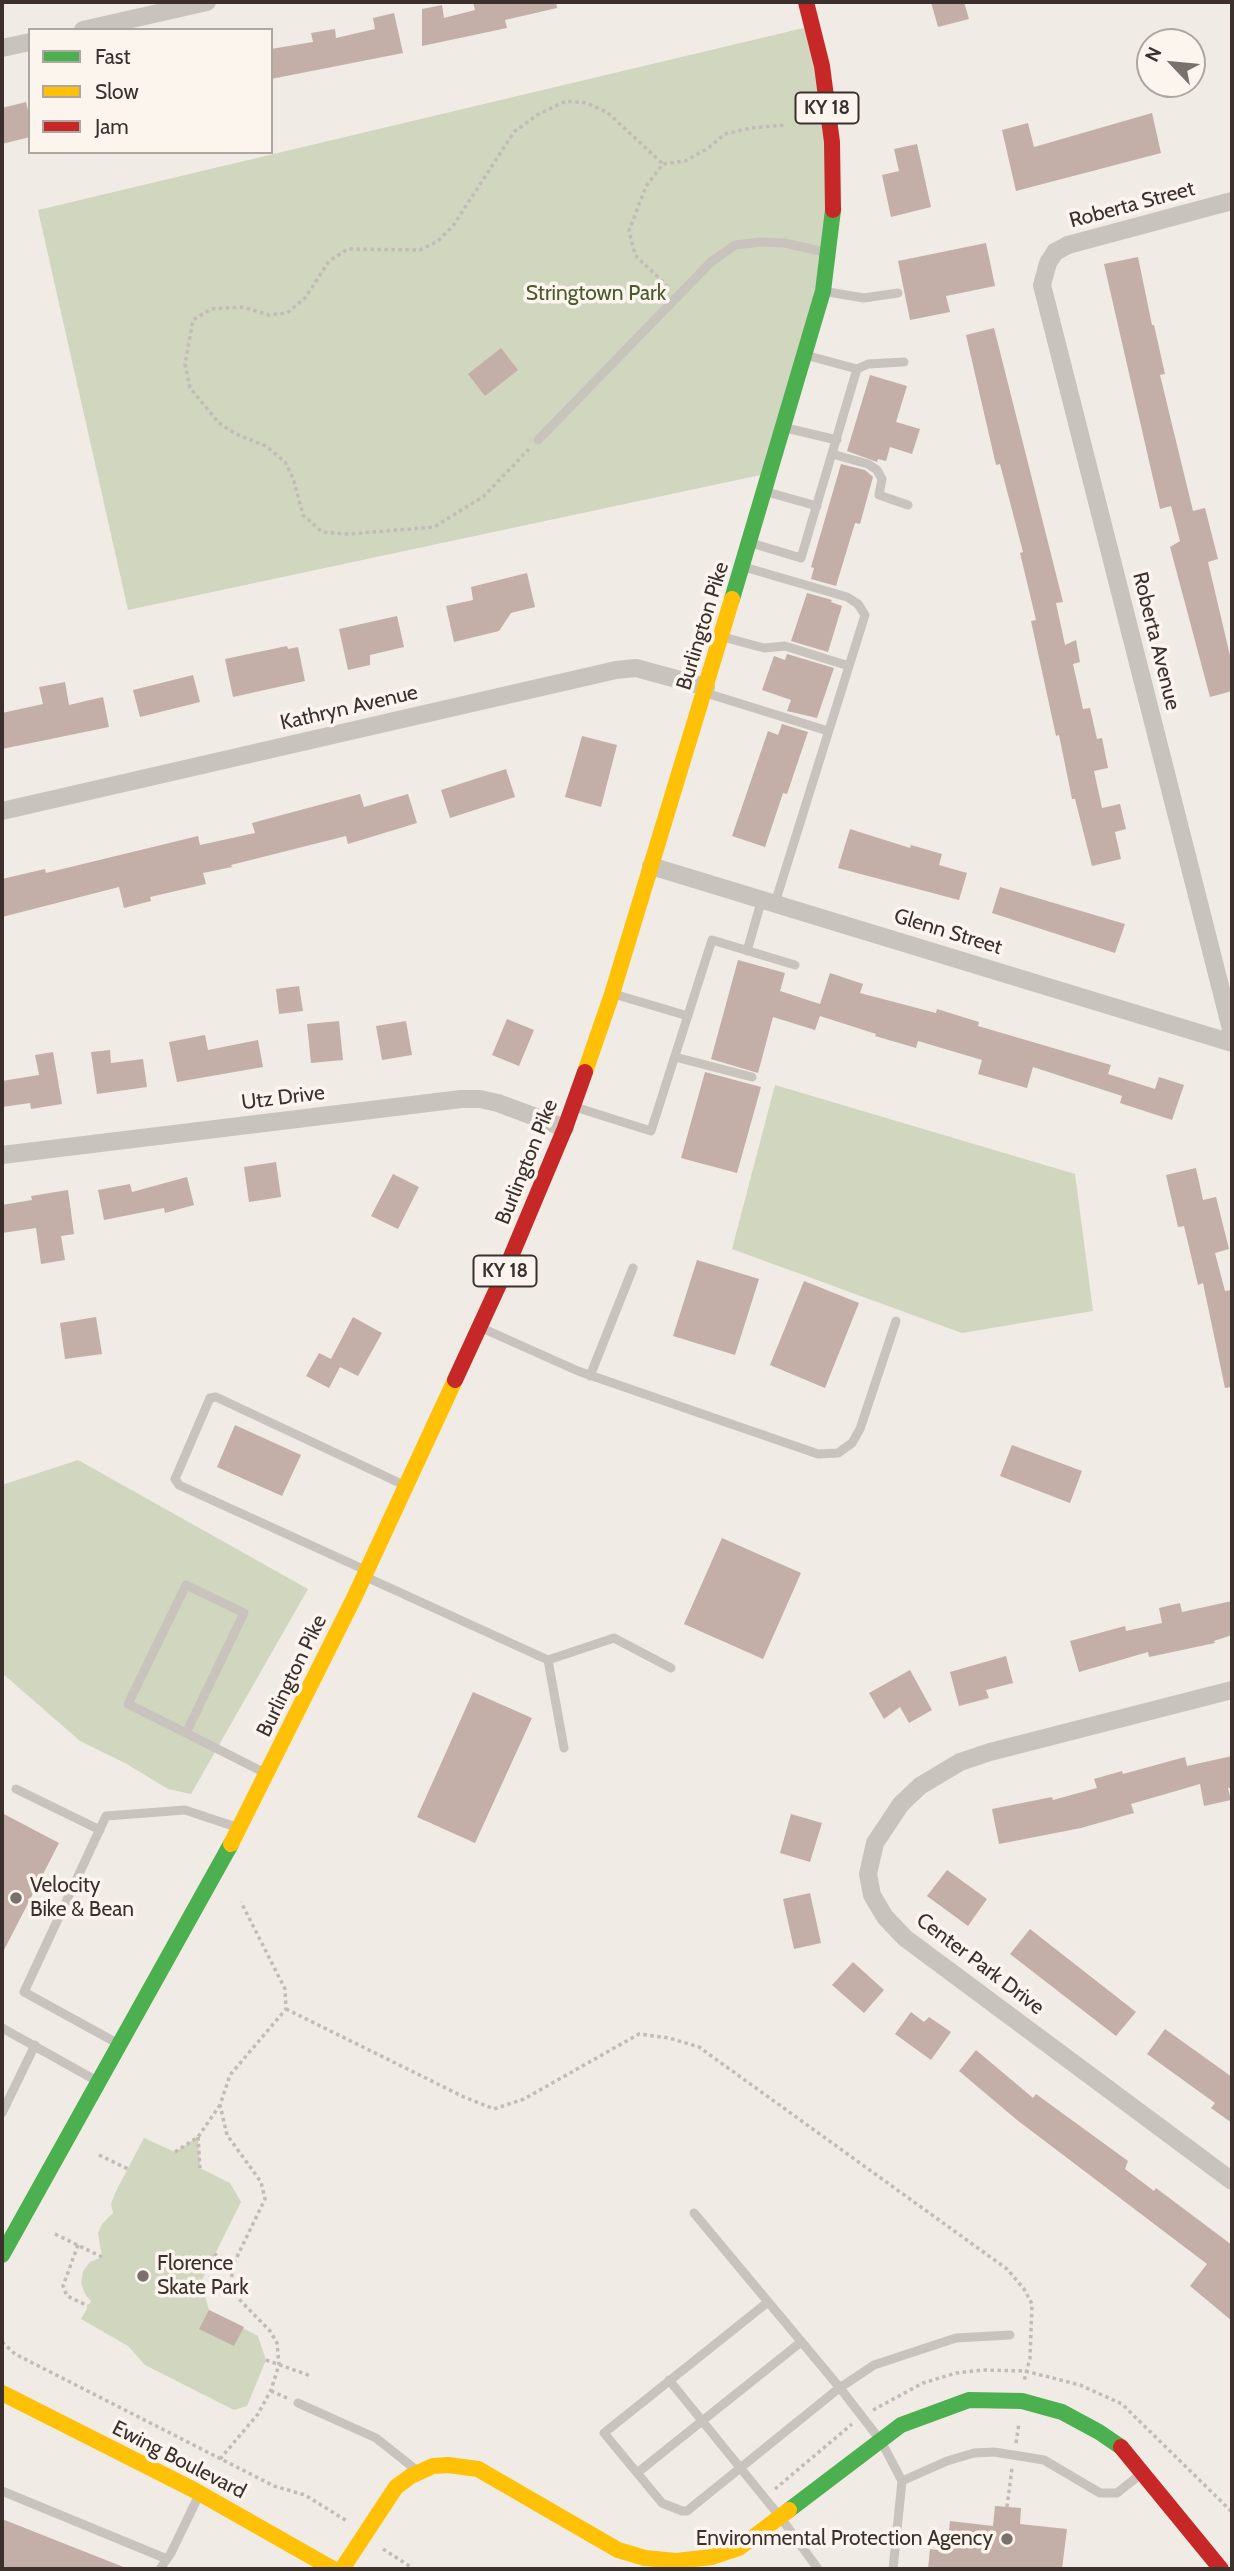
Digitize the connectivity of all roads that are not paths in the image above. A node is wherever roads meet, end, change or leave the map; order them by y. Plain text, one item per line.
1 (206, 2) edge
2 (806, 2) edge
3 (92, 28) edge
4 (28, 42) edge
5 (2, 48) edge
6 (1232, 201) edge
7 (829, 253) junction
8 (1049, 261) joint
9 (822, 291) junction
10 (898, 293) dead end
11 (805, 355) junction
12 (904, 362) dead end
13 (856, 369) junction
14 (784, 427) junction
15 (538, 440) road end
16 (837, 440) junction
17 (832, 454) junction
18 (765, 491) junction
19 (908, 505) dead end
20 (817, 506) junction
21 (749, 543) junction
22 (742, 567) junction
23 (722, 636) junction
24 (849, 666) junction
25 (705, 690) junction
26 (828, 732) junction
27 (2, 811) edge
28 (651, 866) junction
29 (768, 901) junction
30 (747, 951) junction
31 (794, 965) dead end
32 (612, 994) junction
33 (688, 1016) junction
34 (1232, 1034) edge
35 (1232, 1043) edge
36 (675, 1056) junction
37 (752, 1077) dead end
38 (573, 1107) junction
39 (565, 1128) junction
40 (2, 1155) edge
41 (633, 1268) dead end
42 (896, 1321) dead end
43 (479, 1327) junction
44 (590, 1376) junction
45 (406, 1486) junction
46 (365, 1574) junction
47 (548, 1660) junction
48 (671, 1668) dead end
49 (1232, 1690) edge
50 (186, 1733) junction
51 (564, 1748) dead end
52 (266, 1774) junction
53 (16, 1789) dead end
54 (239, 1828) junction
55 (100, 1830) junction
56 (2, 2028) edge
57 (119, 2044) junction
58 (35, 2045) junction
59 (98, 2082) junction
60 (5, 2098) edge
61 (2, 2113) edge
62 (1232, 2181) edge
63 (694, 2213) dead end
64 (2, 2255) edge
65 (768, 2302) junction
66 (1010, 2335) dead end
67 (801, 2342) junction
68 (669, 2380) junction
69 (840, 2388) junction
70 (2, 2393) edge
71 (298, 2403) dead end
72 (703, 2422) junction
73 (881, 2441) junction
74 (740, 2468) junction
75 (419, 2472) junction
76 (637, 2473) junction
77 (1142, 2473) junction
78 (902, 2481) junction
79 (2, 2491) edge
80 (199, 2493) junction
81 (781, 2518) junction
82 (167, 2559) junction
83 (646, 2563) edge
84 (160, 2569) edge
85 (333, 2569) edge
86 (342, 2569) edge
87 (818, 2569) edge
88 (893, 2569) edge
89 (1221, 2569) edge

1 - 3 street
2 - 7 main road, Burlington Pike / KY 18
4 - 5 street
6 - 8 street, Roberta Street
7 - 9 main road, Burlington Pike / KY 18
7 - 15 lane
8 - 34 street, Roberta Avenue
9 - 10 lane
9 - 11 main road, Burlington Pike / KY 18
11 - 13 lane
11 - 14 main road, Burlington Pike / KY 18
12 - 13 lane
13 - 16 lane
14 - 16 lane
14 - 18 main road, Burlington Pike / KY 18
16 - 17 lane
17 - 19 lane
17 - 20 lane
18 - 20 lane
18 - 21 main road, Burlington Pike / KY 18
20 - 21 lane
21 - 22 main road, Burlington Pike / KY 18
22 - 23 main road, Burlington Pike / KY 18
22 - 24 lane
23 - 24 lane
23 - 25 main road, Burlington Pike / KY 18
24 - 26 lane
25 - 26 lane
25 - 27 street, Kathryn Avenue
25 - 28 main road, Burlington Pike / KY 18
26 - 29 lane
28 - 29 street, Glenn Street
28 - 32 main road, Burlington Pike / KY 18
29 - 30 lane
29 - 35 street, Glenn Street
30 - 31 lane
30 - 33 lane
32 - 33 lane
32 - 38 main road, Burlington Pike / KY 18
33 - 36 lane
36 - 37 lane
36 - 38 lane
38 - 39 main road, Burlington Pike / KY 18
39 - 40 street, Utz Drive
39 - 43 main road, Burlington Pike / KY 18
41 - 44 lane
42 - 44 lane
43 - 44 lane
43 - 45 main road, Burlington Pike / KY 18
45 - 46 main road, Burlington Pike / KY 18
45 - 46 lane
46 - 47 lane
46 - 52 main road, Burlington Pike / KY 18
47 - 48 lane
47 - 51 lane
49 - 62 street, Center Park Drive
50 - 50 lane
50 - 52 lane
52 - 54 main road, Burlington Pike / KY 18
53 - 55 lane
54 - 55 lane
54 - 57 main road, Burlington Pike / KY 18
55 - 57 lane
56 - 58 lane
57 - 59 main road, Burlington Pike / KY 18
58 - 59 lane
58 - 60 lane
59 - 64 main road, Burlington Pike / KY 18
60 - 61 lane
63 - 65 lane
65 - 67 lane
65 - 68 lane
66 - 69 lane
67 - 69 lane
67 - 72 lane
68 - 72 lane
68 - 76 lane
69 - 73 lane
69 - 74 lane
70 - 80 main road, Ewing Boulevard
71 - 75 lane
72 - 74 lane
72 - 76 lane
73 - 77 main road
73 - 78 lane
73 - 81 main road
74 - 76 lane
74 - 81 lane
75 - 83 main road
75 - 86 main road
77 - 78 lane
77 - 89 main road
78 - 88 lane
79 - 82 lane
80 - 82 lane
80 - 85 main road, Ewing Boulevard
81 - 83 main road
81 - 87 lane
82 - 84 lane

